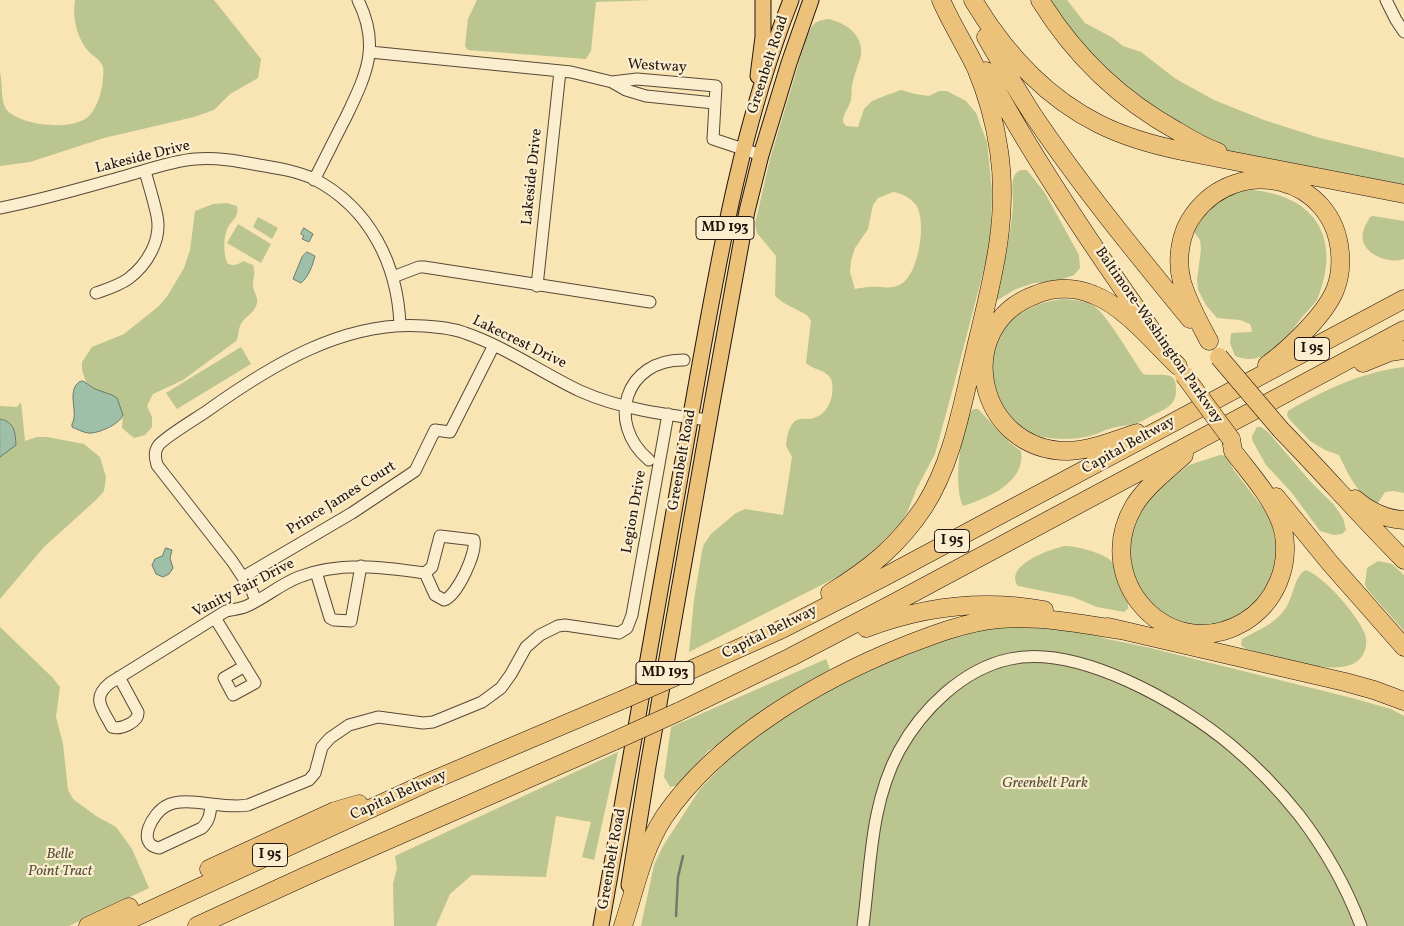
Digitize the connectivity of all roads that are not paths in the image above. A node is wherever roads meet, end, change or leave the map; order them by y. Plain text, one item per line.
1 (358, 0) edge
2 (763, 0) edge
3 (791, 0) edge
4 (812, 0) edge
5 (941, 0) edge
6 (948, 0) edge
7 (964, 0) edge
8 (973, 0) edge
9 (1040, 0) edge
10 (1386, 0) edge
11 (1404, 32) edge
12 (370, 52) junction
13 (560, 71) junction
14 (612, 82) junction
15 (714, 103) junction
16 (754, 110) junction
17 (743, 149) junction
18 (761, 155) junction
19 (1264, 166) junction
20 (145, 171) junction
21 (314, 180) junction
22 (1404, 194) edge
23 (0, 208) edge
24 (393, 277) junction
25 (537, 286) junction
26 (96, 293) dead end
27 (1404, 299) edge
28 (650, 302) dead end
29 (400, 326) junction
30 (1404, 330) edge
31 (1208, 341) junction
32 (494, 345) junction
33 (1404, 350) edge
34 (684, 360) dead end
35 (1181, 370) junction
36 (1281, 396) junction
37 (1219, 398) junction
38 (626, 406) junction
39 (668, 414) junction
40 (690, 418) junction
41 (1178, 419) junction
42 (709, 420) junction
43 (1231, 439) junction
44 (1200, 440) junction
45 (649, 460) dead end
46 (1328, 478) junction
47 (1404, 520) edge
48 (1404, 560) edge
49 (361, 566) junction
50 (316, 572) junction
51 (425, 573) junction
52 (243, 577) junction
53 (256, 601) junction
54 (215, 618) junction
55 (1119, 630) junction
56 (1404, 648) edge
57 (724, 656) junction
58 (791, 656) junction
59 (245, 666) junction
60 (119, 678) dead end
61 (1404, 701) edge
62 (424, 784) junction
63 (211, 805) junction
64 (308, 875) junction
65 (88, 926) edge
66 (116, 926) edge
67 (197, 926) edge
68 (211, 926) edge
69 (602, 926) edge
70 (623, 926) edge
71 (863, 926) edge
72 (1361, 926) edge

1 - 12 street
2 - 16 main road
3 - 16 main road, Greenbelt Road / MD 193
4 - 18 main road, Greenbelt Road / MD 193
5 - 57 highway
6 - 35 highway, Baltimore-Washington Parkway
7 - 31 highway, Baltimore-Washington Parkway
8 - 19 highway
9 - 19 highway
10 - 11 street
12 - 13 street
12 - 21 street
13 - 14 street
13 - 25 street, Lakeside Drive
14 - 15 street, Westway
14 - 15 street, Westway
15 - 17 street
16 - 17 main road, Greenbelt Road / MD 193
17 - 18 street
17 - 40 main road, Greenbelt Road / MD 193
18 - 42 main road, Greenbelt Road / MD 193
19 - 22 highway
20 - 21 street, Lakeside Drive
20 - 23 street, Lakeside Drive
20 - 26 street
21 - 24 street, Lakeside Drive
24 - 25 street
24 - 29 street, Lakeside Drive
25 - 28 street
27 - 37 highway, Capital Beltway / I 95
29 - 32 street, Lakecrest Drive
29 - 52 street, Lakecrest Drive
30 - 36 highway, Capital Beltway / I 95
31 - 37 highway
31 - 46 highway, Baltimore-Washington Parkway, bridge
32 - 38 street, Lakecrest Drive
32 - 52 street, Prince James Court
33 - 36 highway
34 - 38 street
35 - 41 highway
35 - 43 highway, Baltimore-Washington Parkway, bridge
36 - 44 highway, Capital Beltway / I 95
37 - 41 highway, Capital Beltway / I 95
38 - 39 street, Lakecrest Drive
38 - 45 street
39 - 40 street, Lakecrest Drive
39 - 63 street, Legion Drive
40 - 42 street, Lakecrest Drive
40 - 69 main road, Greenbelt Road / MD 193
41 - 57 highway, Capital Beltway / I 95
42 - 70 main road, Greenbelt Road / MD 193
43 - 44 highway
43 - 56 highway, Baltimore-Washington Parkway
44 - 58 highway, Capital Beltway / I 95
46 - 47 highway
46 - 48 highway, Baltimore-Washington Parkway
49 - 50 street, Vanity Fair Drive
49 - 50 street
49 - 51 street, Vanity Fair Drive
50 - 53 street, Vanity Fair Drive
51 - 51 street
52 - 53 street
53 - 54 street, Vanity Fair Drive
54 - 59 street
54 - 60 street, Vanity Fair Drive
55 - 58 highway
55 - 61 highway
55 - 70 highway
57 - 62 highway, Capital Beltway / I 95, bridge
58 - 64 highway, Capital Beltway / I 95, bridge
59 - 59 street
62 - 65 highway
62 - 66 highway, Capital Beltway / I 95
63 - 63 street
64 - 67 highway, Capital Beltway / I 95
64 - 68 highway
71 - 72 street

